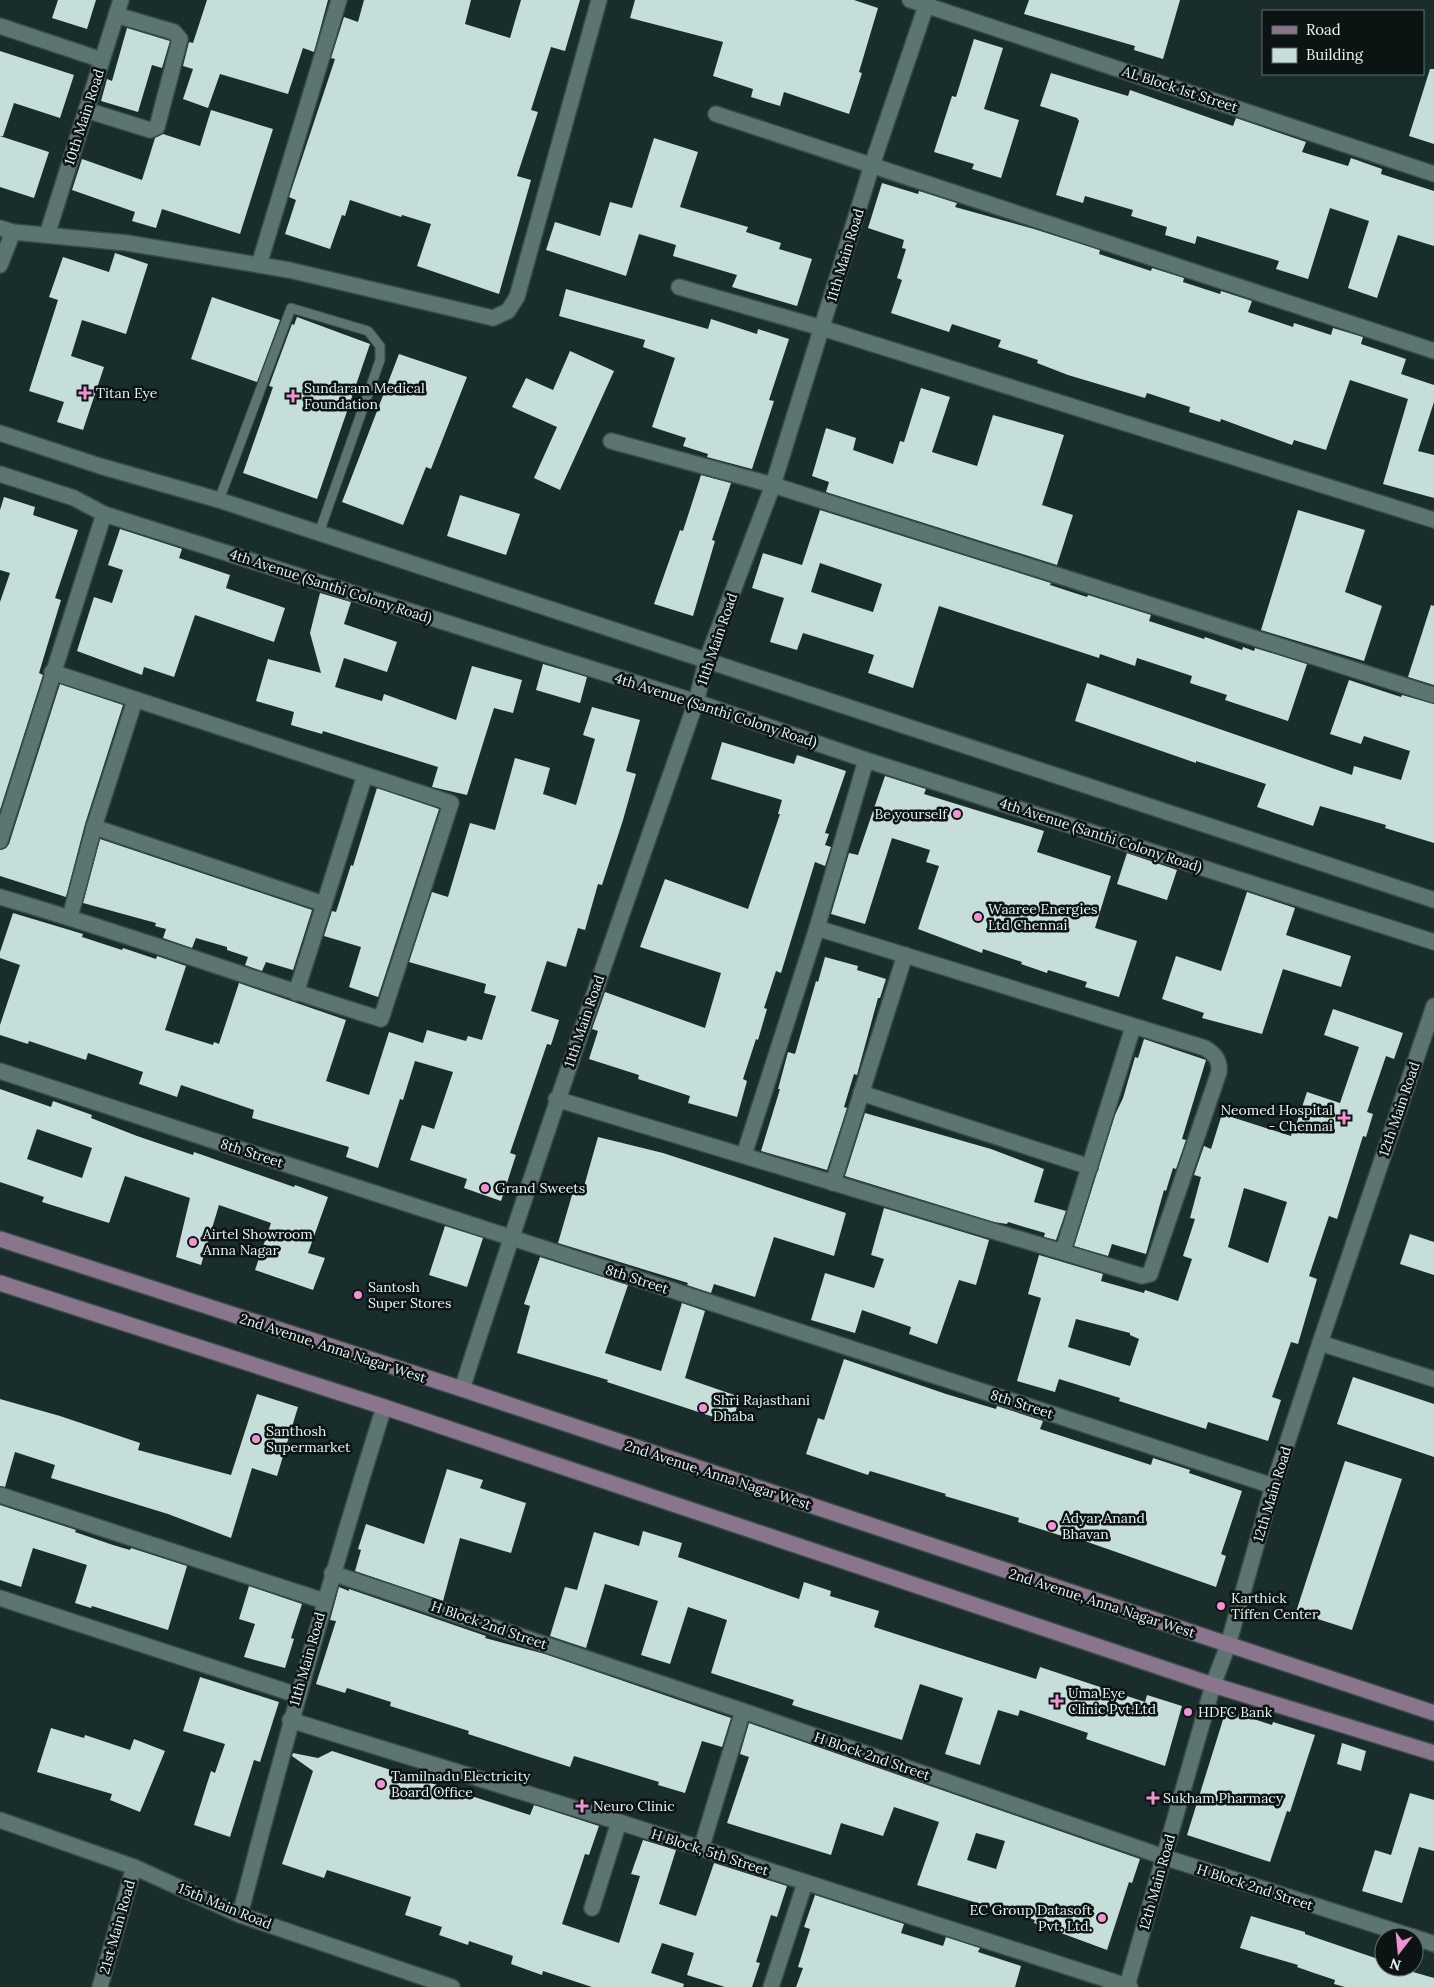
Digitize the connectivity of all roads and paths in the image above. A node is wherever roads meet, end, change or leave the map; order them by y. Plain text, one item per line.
1 (339, 0) edge
2 (599, 0) edge
3 (910, 0) edge
4 (927, 3) edge
5 (119, 7) edge
6 (0, 26) edge
7 (102, 60) junction
8 (86, 110) junction
9 (716, 114) dead end
10 (872, 165) junction
11 (1434, 174) edge
12 (6, 230) edge
13 (46, 235) junction
14 (0, 265) edge
15 (259, 265) junction
16 (679, 287) dead end
17 (822, 328) junction
18 (1434, 351) edge
19 (0, 433) edge
20 (611, 441) dead end
21 (0, 474) edge
22 (773, 485) junction
23 (219, 500) junction
24 (104, 514) junction
25 (1434, 520) edge
26 (319, 533) junction
27 (706, 662) junction
28 (52, 672) junction
29 (1434, 695) edge
30 (135, 700) junction
31 (696, 702) junction
32 (866, 760) junction
33 (365, 775) junction
34 (94, 827) junction
35 (0, 841) edge
36 (0, 897) edge
37 (1434, 900) edge
38 (324, 904) junction
39 (70, 917) junction
40 (817, 928) junction
41 (1434, 942) edge
42 (905, 955) junction
43 (296, 993) junction
44 (1434, 1006) edge
45 (1133, 1027) junction
46 (0, 1071) edge
47 (861, 1093) junction
48 (556, 1100) junction
49 (744, 1155) junction
50 (1090, 1167) junction
51 (833, 1183) junction
52 (513, 1238) junction
53 (0, 1239) edge
54 (1063, 1251) junction
55 (0, 1283) edge
56 (1320, 1343) junction
57 (1434, 1379) edge
58 (462, 1390) junction
59 (384, 1407) junction
60 (1274, 1486) junction
61 (0, 1495) edge
62 (332, 1572) junction
63 (0, 1598) edge
64 (324, 1601) junction
65 (1228, 1645) junction
66 (1213, 1685) junction
67 (297, 1696) junction
68 (743, 1711) junction
69 (1434, 1713) edge
70 (290, 1720) junction
71 (1434, 1753) edge
72 (0, 1820) edge
73 (619, 1822) junction
74 (701, 1849) junction
75 (1164, 1858) junction
76 (134, 1867) junction
77 (806, 1883) junction
78 (592, 1908) dead end
79 (240, 1915) junction
80 (1382, 1927) edge
81 (1128, 1986) edge
82 (100, 1987) edge
83 (452, 1987) edge
84 (771, 1987) edge

1 - 15 street
2 - 15 street
3 - 4 street, AL Block 1st Street
4 - 10 street, 11th Main Road
4 - 11 street, AL Block 1st Street
5 - 7 street, 10th Main Road
5 - 8 street
6 - 7 street
7 - 8 street, 10th Main Road
8 - 13 street, 10th Main Road
9 - 10 street
10 - 17 street, 11th Main Road
10 - 18 street
12 - 13 street
12 - 14 street
13 - 15 street
16 - 17 street
17 - 22 street, 11th Main Road
17 - 25 street
19 - 23 street
20 - 22 street
21 - 24 street, 4th Avenue (Santhi Colony Road)
22 - 27 street, 11th Main Road
22 - 29 street
23 - 26 street
23 - 26 lane
24 - 28 street
24 - 31 street, 4th Avenue (Santhi Colony Road)
26 - 27 street
27 - 31 street, 11th Main Road
27 - 37 street
28 - 30 street
28 - 35 street
30 - 33 street
30 - 34 street
31 - 32 street, 4th Avenue (Santhi Colony Road)
31 - 48 street, 11th Main Road
32 - 40 street
32 - 41 street, 4th Avenue (Santhi Colony Road)
33 - 38 street
33 - 43 street
34 - 38 street
34 - 39 street
36 - 39 street
38 - 43 street
39 - 43 street
40 - 42 street
40 - 49 street
42 - 45 street
42 - 47 street
44 - 56 street, 12th Main Road
45 - 50 street
45 - 54 street
46 - 52 street, 8th Street
47 - 50 street
47 - 51 street
48 - 49 street
48 - 52 street, 11th Main Road
49 - 51 street
50 - 54 street
51 - 54 street
52 - 58 street, 11th Main Road
52 - 60 street, 8th Street
53 - 58 main road, 2nd Avenue, Anna Nagar West
55 - 59 main road
56 - 57 street
56 - 60 street, 12th Main Road
58 - 65 main road, 2nd Avenue, Anna Nagar West
59 - 62 street, 11th Main Road
59 - 66 main road
60 - 65 street, 12th Main Road
61 - 64 street
62 - 64 street, 11th Main Road
62 - 68 street, H Block 2nd Street
63 - 67 street
64 - 67 street, 11th Main Road
65 - 66 street, 12th Main Road
65 - 69 main road, 2nd Avenue, Anna Nagar West
66 - 71 main road
66 - 75 street, 12th Main Road
67 - 70 street, 11th Main Road
68 - 74 street
68 - 75 street, H Block 2nd Street
70 - 73 street, H Block, 5th Street
70 - 79 street, 11th Main Road
72 - 76 street, 15th Main Road
73 - 74 street, H Block, 5th Street
73 - 78 street
74 - 77 street, H Block, 5th Street
75 - 80 street, H Block 2nd Street
75 - 81 street, 12th Main Road
76 - 79 street, 15th Main Road
76 - 82 street, 21st Main Road
77 - 81 street, H Block, 5th Street
77 - 84 street
79 - 83 street, 15th Main Road

